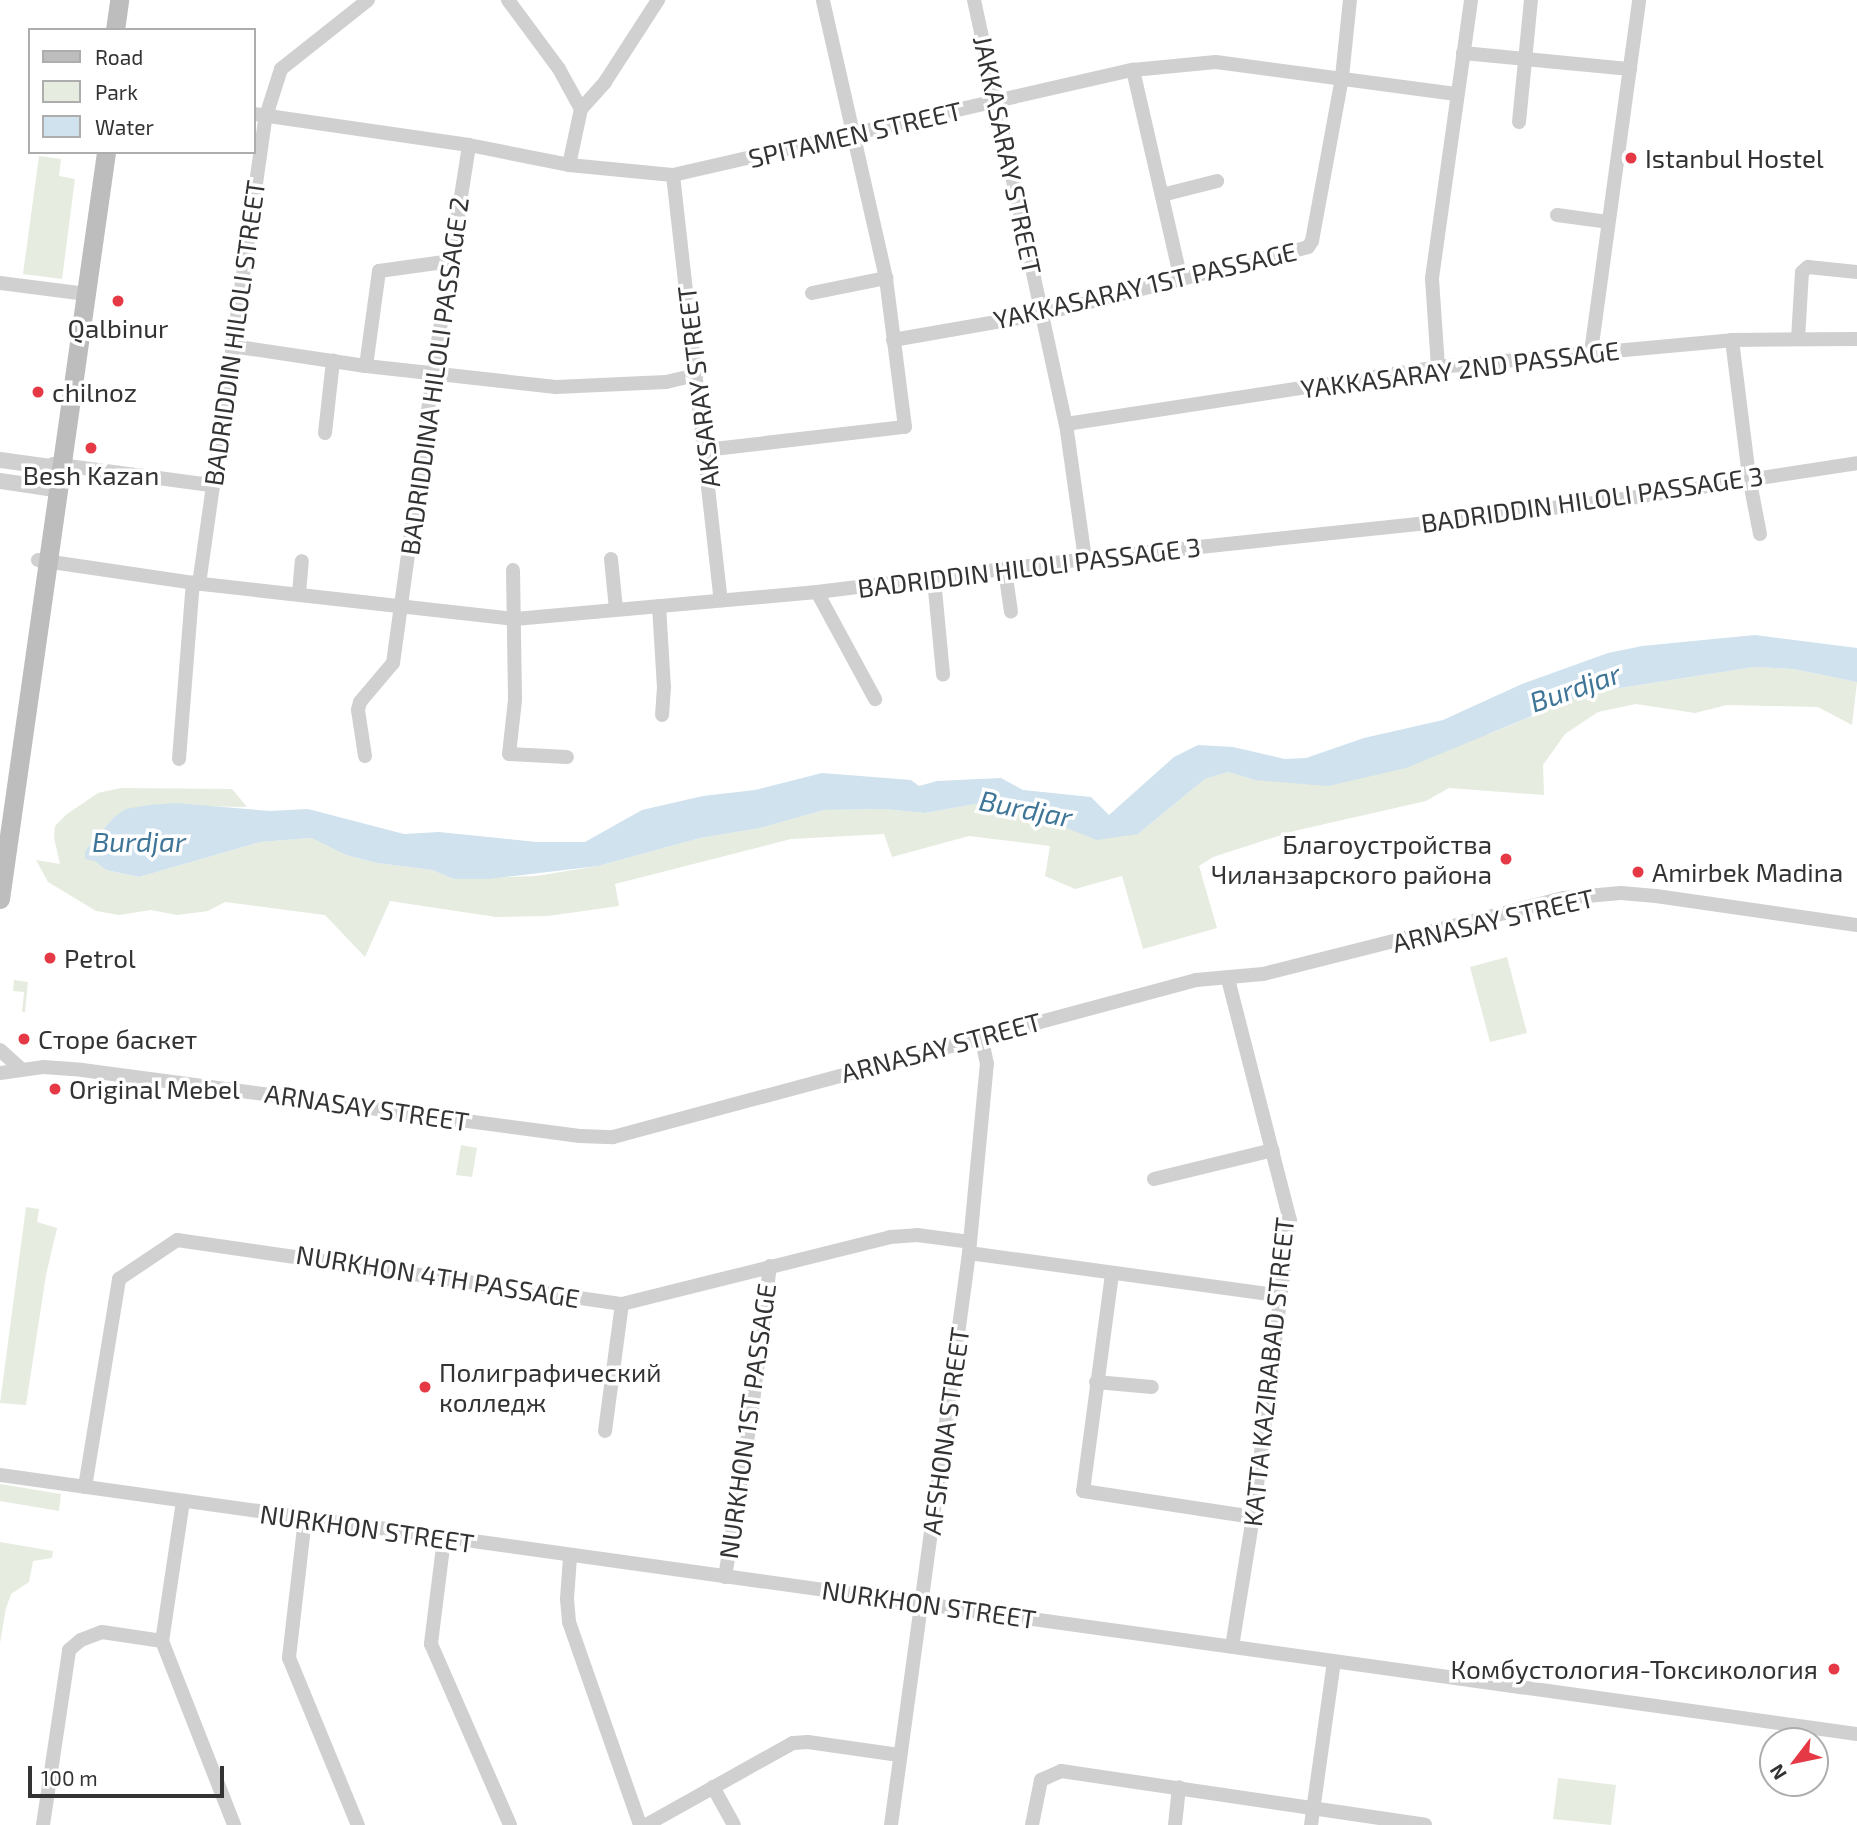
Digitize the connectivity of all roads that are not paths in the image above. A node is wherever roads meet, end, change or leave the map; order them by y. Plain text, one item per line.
1 (119, 0) edge
2 (128, 0) edge
3 (368, 0) edge
4 (508, 0) edge
5 (658, 0) edge
6 (823, 0) edge
7 (974, 0) edge
8 (1350, 0) edge
9 (1471, 0) edge
10 (1531, 0) edge
11 (1639, 0) edge
12 (115, 28) edge
13 (124, 28) edge
14 (1463, 53) junction
15 (1524, 57) junction
16 (1630, 69) junction
17 (1133, 70) junction
18 (1342, 77) junction
19 (1456, 94) junction
20 (997, 101) junction
21 (581, 109) junction
22 (260, 115) edge
23 (1519, 122) dead end
24 (853, 136) junction
25 (469, 145) junction
26 (256, 148) edge
27 (97, 154) edge
28 (106, 154) edge
29 (255, 154) edge
30 (569, 165) junction
31 (673, 175) junction
32 (1217, 181) dead end
33 (1162, 195) junction
34 (1557, 215) dead end
35 (1608, 222) junction
36 (450, 261) junction
37 (1857, 272) edge
38 (886, 278) junction
39 (1181, 279) junction
40 (0, 283) edge
41 (81, 293) junction
42 (812, 293) dead end
43 (1042, 314) junction
44 (1798, 339) junction
45 (1857, 339) edge
46 (893, 340) junction
47 (1732, 340) junction
48 (232, 346) junction
49 (1591, 352) junction
50 (333, 360) junction
51 (366, 366) junction
52 (1438, 366) junction
53 (433, 373) junction
54 (696, 374) junction
55 (1066, 424) junction
56 (325, 433) dead end
57 (705, 450) junction
58 (0, 460) edge
59 (1857, 463) edge
60 (54, 473) junction
61 (1749, 477) junction
62 (0, 481) edge
63 (211, 485) junction
64 (1760, 534) dead end
65 (611, 559) dead end
66 (1085, 559) junction
67 (43, 561) junction
68 (302, 561) dead end
69 (513, 570) dead end
70 (1005, 570) junction
71 (934, 579) junction
72 (196, 583) junction
73 (817, 592) junction
74 (299, 593) junction
75 (721, 600) junction
76 (659, 606) junction
77 (400, 608) junction
78 (617, 609) junction
79 (1011, 612) dead end
80 (515, 619) junction
81 (943, 675) dead end
82 (875, 698) dead end
83 (662, 715) dead end
84 (365, 756) dead end
85 (567, 757) dead end
86 (179, 759) dead end
87 (5, 820) edge
88 (0, 899) edge
89 (1857, 925) edge
90 (1228, 979) junction
91 (981, 1036) junction
92 (0, 1050) edge
93 (21, 1069) junction
94 (0, 1073) edge
95 (1273, 1150) junction
96 (1154, 1179) dead end
97 (970, 1248) junction
98 (770, 1266) junction
99 (1112, 1274) junction
100 (1281, 1296) junction
101 (622, 1304) junction
102 (1096, 1382) junction
103 (1152, 1387) dead end
104 (605, 1431) dead end
105 (0, 1475) edge
106 (85, 1487) junction
107 (183, 1502) junction
108 (1253, 1517) junction
109 (305, 1519) junction
110 (444, 1539) junction
111 (570, 1557) junction
112 (725, 1577) junction
113 (923, 1604) junction
114 (162, 1642) junction
115 (1232, 1646) junction
116 (1334, 1662) junction
117 (1857, 1734) edge
118 (899, 1755) junction
119 (713, 1787) junction
120 (1179, 1787) junction
121 (1313, 1810) junction
122 (43, 1825) edge
123 (234, 1825) edge
124 (358, 1825) edge
125 (510, 1825) edge
126 (640, 1825) edge
127 (646, 1825) edge
128 (734, 1825) edge
129 (891, 1825) edge
130 (1032, 1825) edge
131 (1175, 1825) edge
132 (1311, 1825) edge
133 (1425, 1825) edge

1 - 12 main road
2 - 13 main road
3 - 22 street, BADRIDDIN HILOLI STREET
4 - 21 street
5 - 21 street
6 - 24 street
7 - 20 street, JAKKASARAY STREET
8 - 18 street
9 - 14 street
10 - 15 street
11 - 16 street
14 - 15 street
14 - 19 street
15 - 16 street
15 - 23 street
16 - 35 street
17 - 18 street, SPITAMEN STREET
17 - 20 street, SPITAMEN STREET
17 - 33 street
18 - 19 street, SPITAMEN STREET
18 - 39 street, YAKKASARAY 1ST PASSAGE
19 - 52 street
20 - 24 street, SPITAMEN STREET
20 - 43 street, JAKKASARAY STREET
21 - 30 street
22 - 25 street, SPITAMEN STREET
22 - 26 street, BADRIDDIN HILOLI STREET
24 - 31 street, SPITAMEN STREET
24 - 38 street
25 - 30 street, SPITAMEN STREET
25 - 36 street, BADRIDDINA HILOLI PASSAGE 2
27 - 41 main road
28 - 41 main road
29 - 48 street, BADRIDDIN HILOLI STREET
30 - 31 street, SPITAMEN STREET
31 - 54 street, AKSARAY STREET
32 - 33 street
33 - 39 street
34 - 35 street
35 - 49 street
36 - 51 street
36 - 53 street, BADRIDDINA HILOLI PASSAGE 2
37 - 44 street
38 - 42 street
38 - 46 street
39 - 43 street, YAKKASARAY 1ST PASSAGE
40 - 41 street
41 - 60 main road
43 - 46 street, YAKKASARAY 1ST PASSAGE
43 - 55 street, JAKKASARAY STREET
44 - 45 street, YAKKASARAY 2ND PASSAGE
44 - 47 street, YAKKASARAY 2ND PASSAGE
46 - 57 street
47 - 49 street, YAKKASARAY 2ND PASSAGE
47 - 61 street
48 - 50 street
48 - 63 street, BADRIDDIN HILOLI STREET
49 - 52 street, YAKKASARAY 2ND PASSAGE
50 - 51 street
50 - 56 street
51 - 53 street
52 - 55 street, YAKKASARAY 2ND PASSAGE
53 - 54 street
53 - 77 street, BADRIDDINA HILOLI PASSAGE 2
54 - 57 street, AKSARAY STREET
55 - 66 street, JAKKASARAY STREET
57 - 75 street, AKSARAY STREET
58 - 60 street
59 - 61 street, BADRIDDIN HILOLI PASSAGE 3
60 - 62 street
60 - 63 street
60 - 67 main road
61 - 64 street
61 - 66 street, BADRIDDIN HILOLI PASSAGE 3
63 - 72 street, BADRIDDIN HILOLI STREET
65 - 78 street
66 - 70 street, BADRIDDIN HILOLI PASSAGE 3
67 - 72 street, BADRIDDIN HILOLI PASSAGE 3
67 - 87 main road
68 - 74 street
69 - 80 street
70 - 71 street, BADRIDDIN HILOLI PASSAGE 3
70 - 79 street
71 - 73 street, BADRIDDIN HILOLI PASSAGE 3
71 - 81 street
72 - 74 street, BADRIDDIN HILOLI PASSAGE 3
72 - 86 street, BADRIDDIN HILOLI STREET
73 - 75 street, BADRIDDIN HILOLI PASSAGE 3
73 - 82 street
74 - 77 street, BADRIDDIN HILOLI PASSAGE 3
75 - 76 street, BADRIDDIN HILOLI PASSAGE 3
76 - 78 street, BADRIDDIN HILOLI PASSAGE 3
76 - 83 street
77 - 80 street, BADRIDDIN HILOLI PASSAGE 3
77 - 84 street, BADRIDDINA HILOLI PASSAGE 2
78 - 80 street, BADRIDDIN HILOLI PASSAGE 3
80 - 85 street
87 - 88 main road
89 - 90 street, ARNASAY STREET
90 - 91 street, ARNASAY STREET
90 - 95 street, KATTA KAZIRABAD STREET
91 - 93 street, ARNASAY STREET
91 - 97 street, AFSHONA STREET
92 - 93 street
93 - 94 street, ARNASAY STREET
95 - 96 street
95 - 100 street, KATTA KAZIRABAD STREET
97 - 98 street, NURKHON 4TH PASSAGE
97 - 99 street, NURKHON 4TH PASSAGE
97 - 113 street, AFSHONA STREET
98 - 101 street, NURKHON 4TH PASSAGE
98 - 112 street, NURKHON 1ST PASSAGE
99 - 100 street, NURKHON 4TH PASSAGE
99 - 102 street
100 - 108 street, KATTA KAZIRABAD STREET
101 - 104 street
101 - 106 street, NURKHON 4TH PASSAGE
102 - 103 street
102 - 108 street
105 - 106 street, NURKHON STREET
106 - 107 street, NURKHON STREET
107 - 109 street, NURKHON STREET
107 - 114 street
108 - 115 street, KATTA KAZIRABAD STREET
109 - 110 street, NURKHON STREET
109 - 124 street
110 - 111 street, NURKHON STREET
110 - 125 street
111 - 112 street, NURKHON STREET
111 - 126 street
112 - 113 street, NURKHON STREET
113 - 115 street, NURKHON STREET
113 - 118 street, AFSHONA STREET
114 - 122 street
114 - 123 street
115 - 116 street, NURKHON STREET
116 - 117 street, NURKHON STREET
116 - 121 street
118 - 119 street
118 - 129 street, AFSHONA STREET
119 - 127 street
119 - 128 street
120 - 121 street
120 - 130 street
120 - 131 street
121 - 132 street
121 - 133 street

